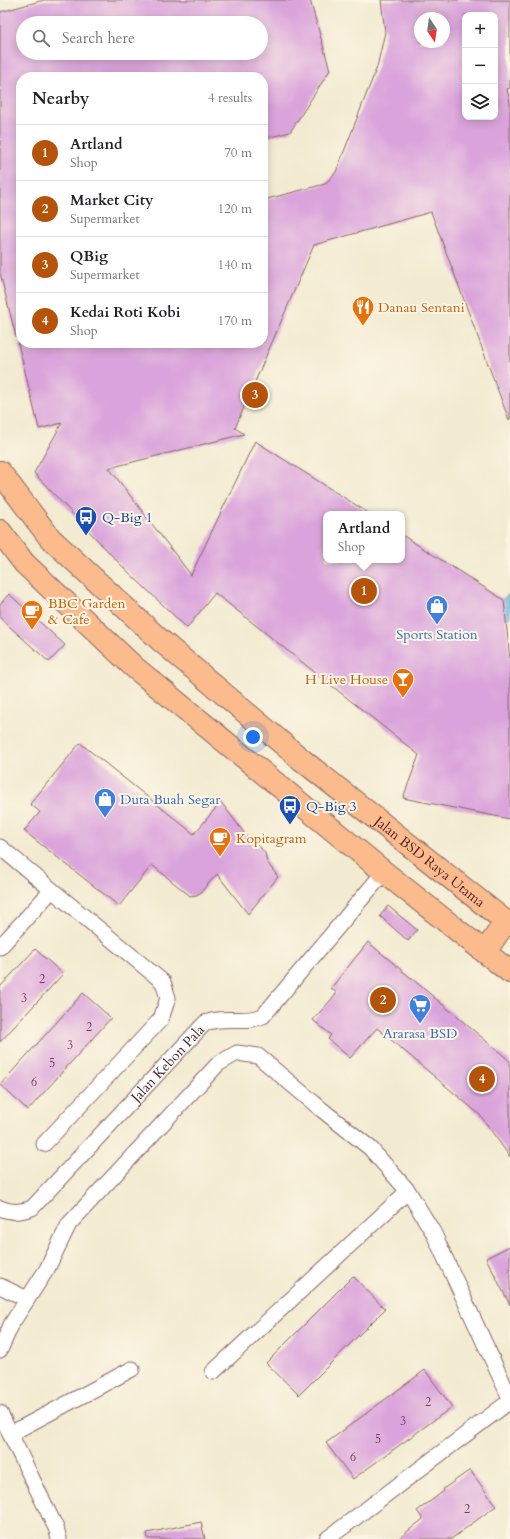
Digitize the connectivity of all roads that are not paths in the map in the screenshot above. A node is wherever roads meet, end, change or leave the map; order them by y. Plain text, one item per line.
1 (0, 472) edge
2 (0, 531) edge
3 (0, 847) edge
4 (384, 872) junction
5 (52, 890) junction
6 (508, 923) edge
7 (0, 947) edge
8 (485, 952) junction
9 (510, 972) edge
10 (44, 1144) dead end
11 (408, 1192) junction
12 (0, 1208) edge
13 (0, 1286) edge
14 (27, 1299) junction
15 (0, 1350) edge
16 (132, 1369) dead end
17 (213, 1372) dead end
18 (510, 1398) edge
19 (510, 1401) edge
20 (0, 1413) edge
21 (10, 1434) junction
22 (59, 1539) edge
23 (327, 1539) edge

1 - 6 main road, Jalan BSD Raya Utama
2 - 4 main road
3 - 5 street
4 - 8 main road
4 - 12 street, Jalan Kebon Pala
5 - 7 street
5 - 10 street
6 - 8 main road
8 - 9 main road
11 - 14 street
11 - 17 street
11 - 18 street
13 - 14 street
14 - 15 street
16 - 21 street
19 - 23 street
20 - 21 street
21 - 22 street

